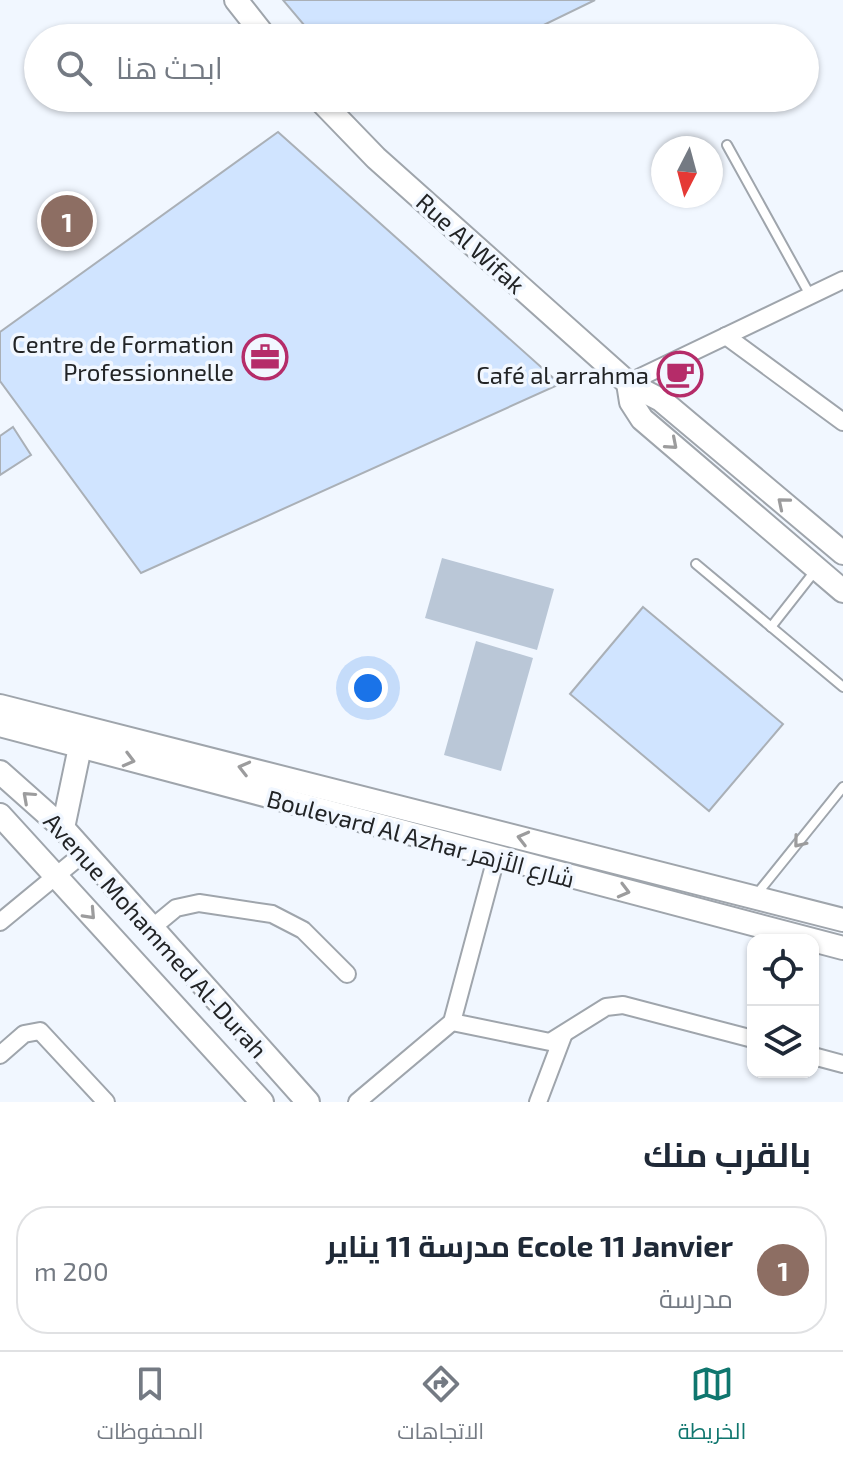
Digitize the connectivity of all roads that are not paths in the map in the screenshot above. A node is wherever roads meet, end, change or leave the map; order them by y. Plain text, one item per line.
1 (236, 0) edge
2 (255, 24) edge
3 (332, 112) edge
4 (727, 145) dead end
5 (843, 280) edge
6 (810, 295) junction
7 (726, 336) junction
8 (628, 383) junction
9 (843, 422) edge
10 (843, 553) edge
11 (696, 564) dead end
12 (817, 569) junction
13 (843, 591) edge
14 (771, 627) junction
15 (843, 687) edge
16 (0, 706) edge
17 (0, 725) edge
18 (80, 747) junction
19 (0, 772) edge
20 (843, 787) edge
21 (0, 815) edge
22 (63, 828) junction
23 (85, 852) junction
24 (496, 858) junction
25 (54, 876) junction
26 (755, 896) junction
27 (843, 920) edge
28 (0, 922) edge
29 (153, 927) junction
30 (843, 948) edge
31 (347, 974) dead end
32 (452, 1022) junction
33 (563, 1036) junction
34 (747, 1037) edge
35 (0, 1055) edge
36 (819, 1058) edge
37 (843, 1064) edge
38 (540, 1101) edge
39 (106, 1102) edge
40 (262, 1102) edge
41 (308, 1102) edge
42 (357, 1102) edge

1 - 2 street
3 - 8 street, Rue Al Wifak
4 - 6 lane
5 - 6 street
6 - 7 street
7 - 8 street
7 - 9 street
10 -> 8 street, Rue Al Wifak
8 -> 12 street, Rue Al Wifak
11 - 14 lane
12 - 13 street, Rue Al Wifak
12 - 14 lane
14 - 15 lane
26 -> 16 street, Boulevard Al Azhar شارع الأزهر
17 - 18 street, Boulevard Al Azhar شارع الأزهر
18 - 22 street
18 -> 24 street, Boulevard Al Azhar شارع الأزهر
22 -> 19 street, Avenue Mohammed Al-Durah
20 -> 26 lane
21 - 25 street, Avenue Mohammed Al-Durah
22 - 23 street, Avenue Mohammed Al-Durah
23 - 25 street
23 - 29 street, Avenue Mohammed Al-Durah
24 -> 30 street, Boulevard Al Azhar شارع الأزهر
24 - 32 street
25 - 28 street
25 -> 40 street, Avenue Mohammed Al-Durah
26 - 27 street, Boulevard Al Azhar شارع الأزهر
29 - 31 street
29 - 41 street, Avenue Mohammed Al-Durah
32 - 33 street
32 - 42 street
33 - 34 street
33 - 38 street
35 - 39 street
36 - 37 street

